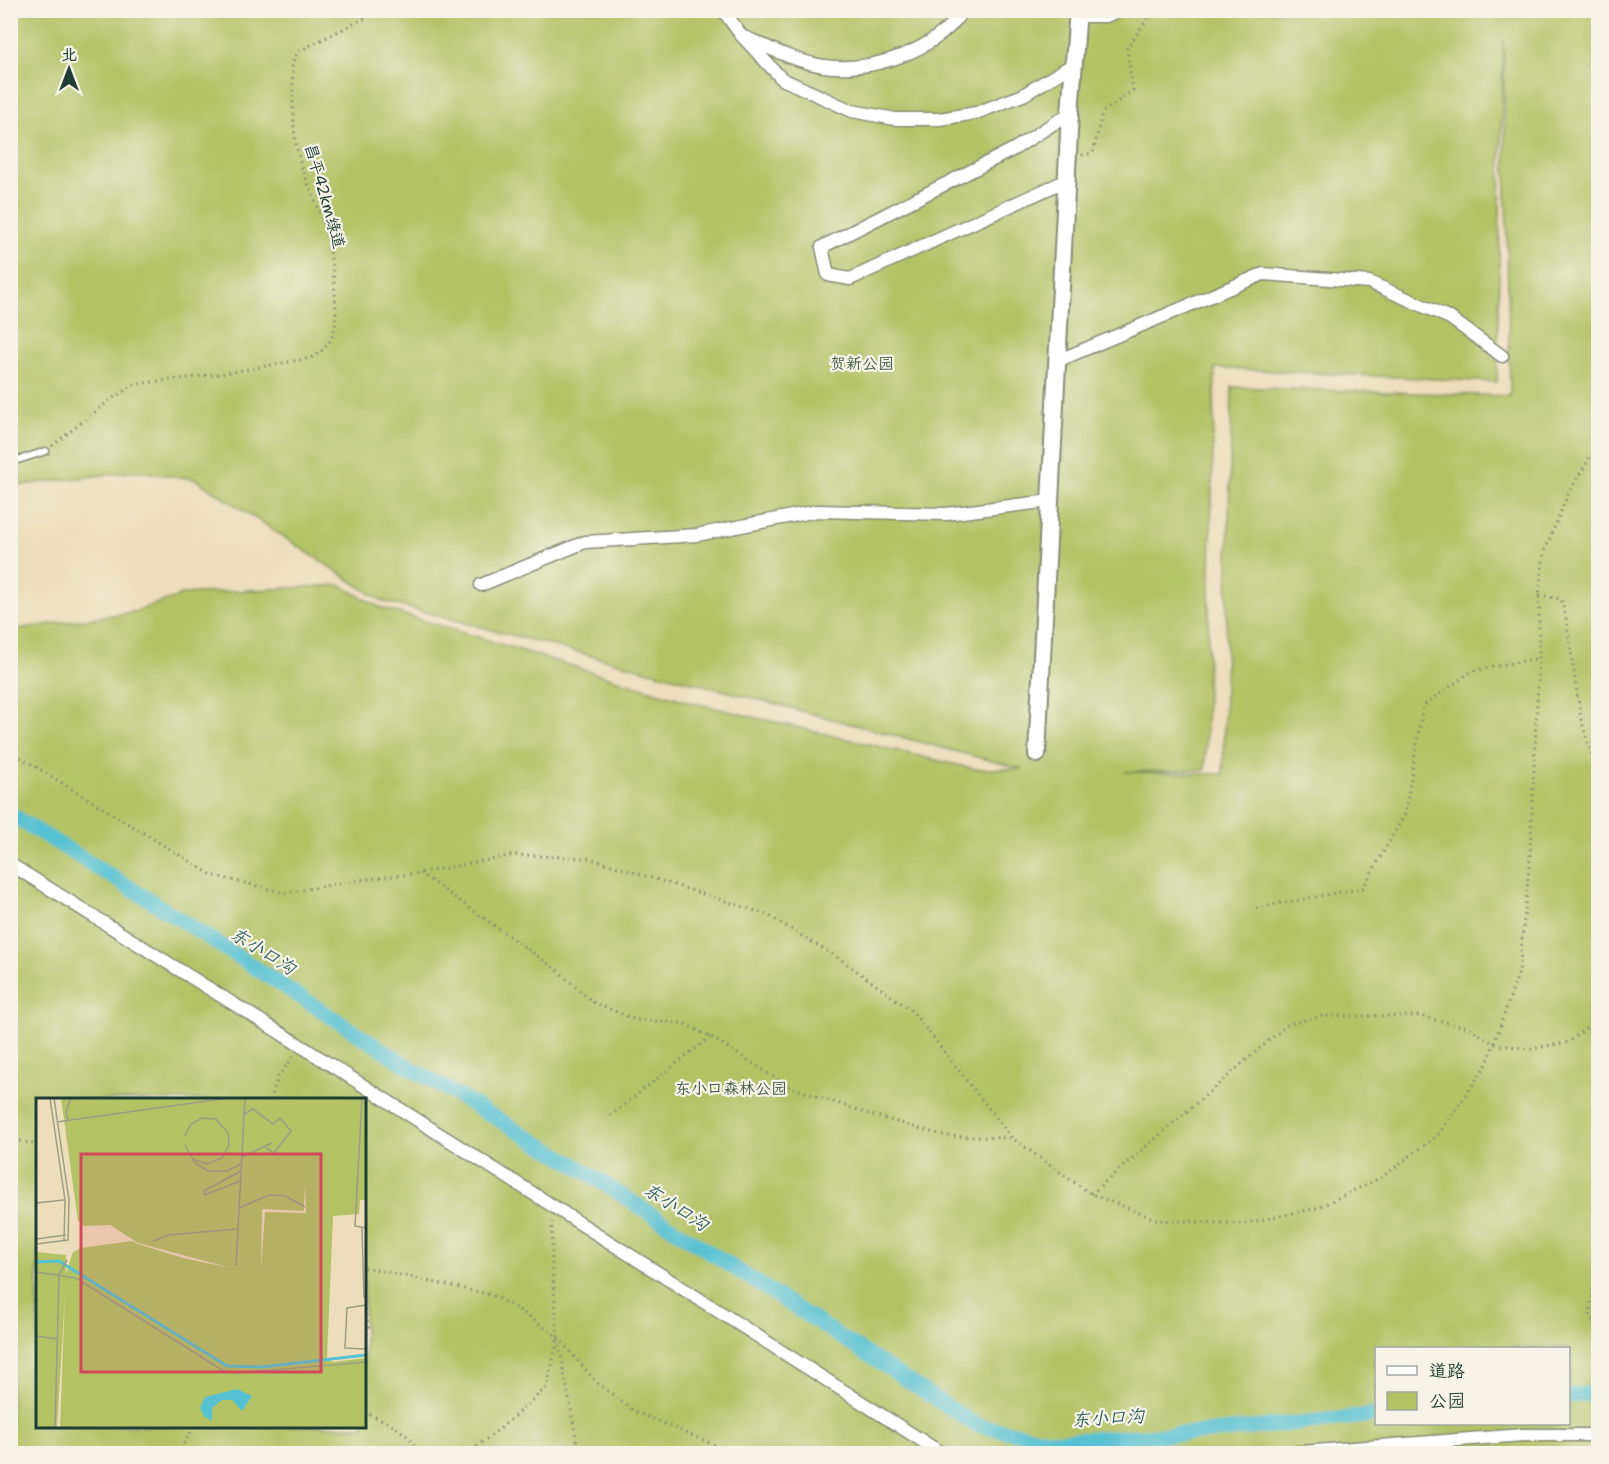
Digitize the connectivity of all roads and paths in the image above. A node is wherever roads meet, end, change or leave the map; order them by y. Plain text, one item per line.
1 (381, 10) edge
2 (723, 10) edge
3 (963, 10) edge
4 (1120, 10) edge
5 (1154, 10) edge
6 (1078, 13) edge
7 (741, 35) junction
8 (1074, 63) junction
9 (1070, 113) junction
10 (1068, 157) junction
11 (1067, 180) junction
12 (1503, 356) dead end
13 (1057, 360) junction
14 (1599, 444) edge
15 (46, 451) joint
16 (10, 458) edge
17 (1050, 501) junction
18 (481, 585) dead end
19 (1539, 595) junction
20 (1539, 658) junction
21 (10, 751) edge
22 (1037, 754) dead end
23 (1599, 776) edge
24 (10, 864) edge
25 (420, 873) junction
26 (1256, 908) dead end
27 (1599, 1018) edge
28 (711, 1036) junction
29 (1494, 1044) junction
30 (302, 1046) junction
31 (271, 1098) edge
32 (610, 1116) dead end
33 (10, 1134) edge
34 (1012, 1138) junction
35 (36, 1145) edge
36 (1091, 1194) junction
37 (552, 1205) junction
38 (366, 1267) edge
39 (1599, 1273) edge
40 (366, 1314) edge
41 (1599, 1324) edge
42 (366, 1335) edge
43 (558, 1337) junction
44 (366, 1413) edge
45 (194, 1428) edge
46 (1599, 1435) edge
47 (177, 1454) edge
48 (417, 1454) edge
49 (467, 1454) edge
50 (579, 1454) edge
51 (736, 1454) edge
52 (943, 1454) edge
53 (1276, 1454) edge

1 - 15 path, 昌平42km绿道
2 - 7 street
3 - 7 street
4 - 6 street
5 - 10 path
6 - 8 street
7 - 8 street
8 - 9 street
9 - 10 street
9 - 11 street
10 - 11 street
11 - 13 street
12 - 13 street
13 - 17 street
14 - 19 path
15 - 16 lane
17 - 18 street
17 - 22 street
19 - 20 path
19 - 23 path
20 - 26 path
20 - 29 path
21 - 25 path
24 - 30 street
25 - 28 path
25 - 34 path
27 - 29 path
28 - 32 path
28 - 34 path
29 - 36 path
29 - 36 path
30 - 31 path
30 - 37 street
33 - 35 path
34 - 36 path
37 - 43 path
37 - 52 street
38 - 43 path
39 - 41 path
40 - 42 path
43 - 49 path
43 - 50 path
43 - 51 path
44 - 48 path
45 - 47 path
46 - 53 street

